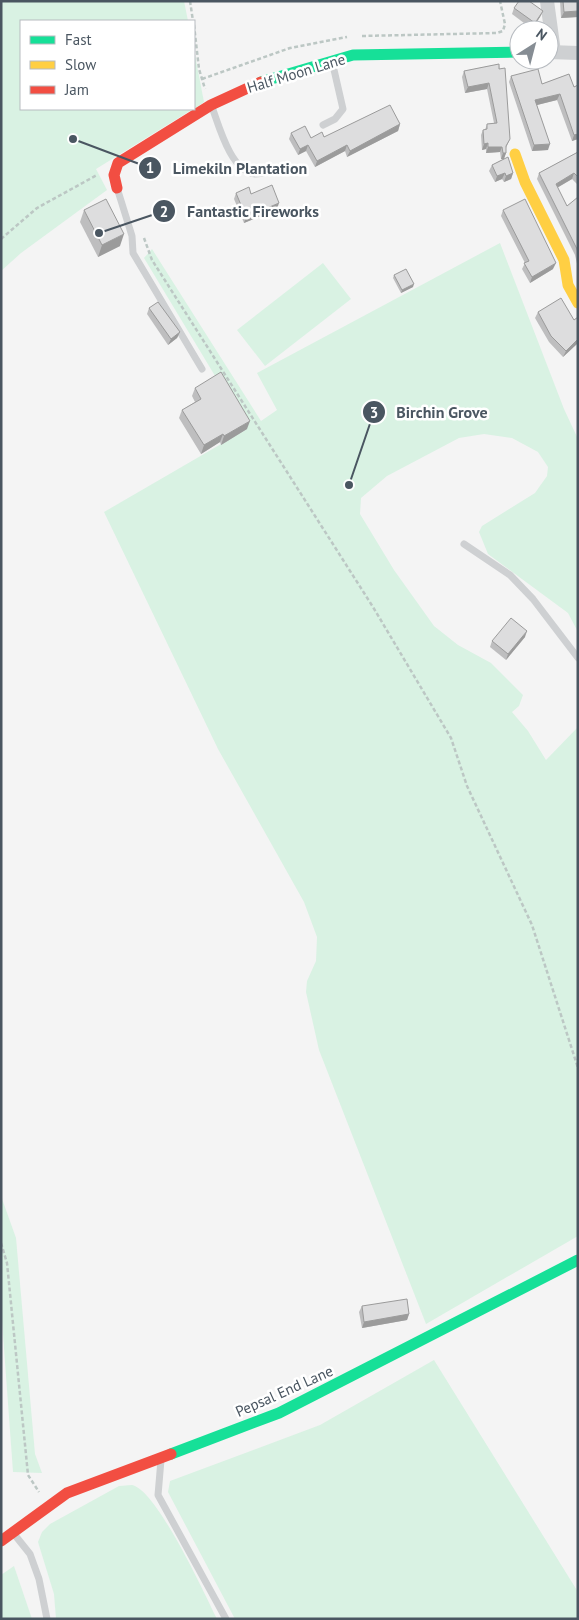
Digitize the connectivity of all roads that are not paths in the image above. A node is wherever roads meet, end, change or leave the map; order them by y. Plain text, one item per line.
1 (547, 1) edge
2 (549, 20) edge
3 (509, 52) edge
4 (559, 52) edge
5 (578, 53) edge
6 (332, 60) junction
7 (211, 105) junction
8 (323, 125) dead end
9 (514, 154) dead end
10 (278, 169) dead end
11 (117, 188) joint
12 (578, 303) edge
13 (202, 369) dead end
14 (464, 544) dead end
15 (578, 658) edge
16 (578, 1260) edge
17 (161, 1458) junction
18 (13, 1533) junction
19 (1, 1541) edge
20 (47, 1619) edge
21 (226, 1619) edge

1 - 2 street
3 - 6 street, Half Moon Lane
4 - 5 street
6 - 7 street, Half Moon Lane
6 - 8 lane
7 - 10 lane
7 - 11 street, Half Moon Lane
9 - 12 street
11 - 13 lane
14 - 15 lane
16 - 17 street, Pepsal End Lane
17 - 18 street, Pepsal End Lane
17 - 21 lane
18 - 19 street, Pepsal End Lane
18 - 20 lane

